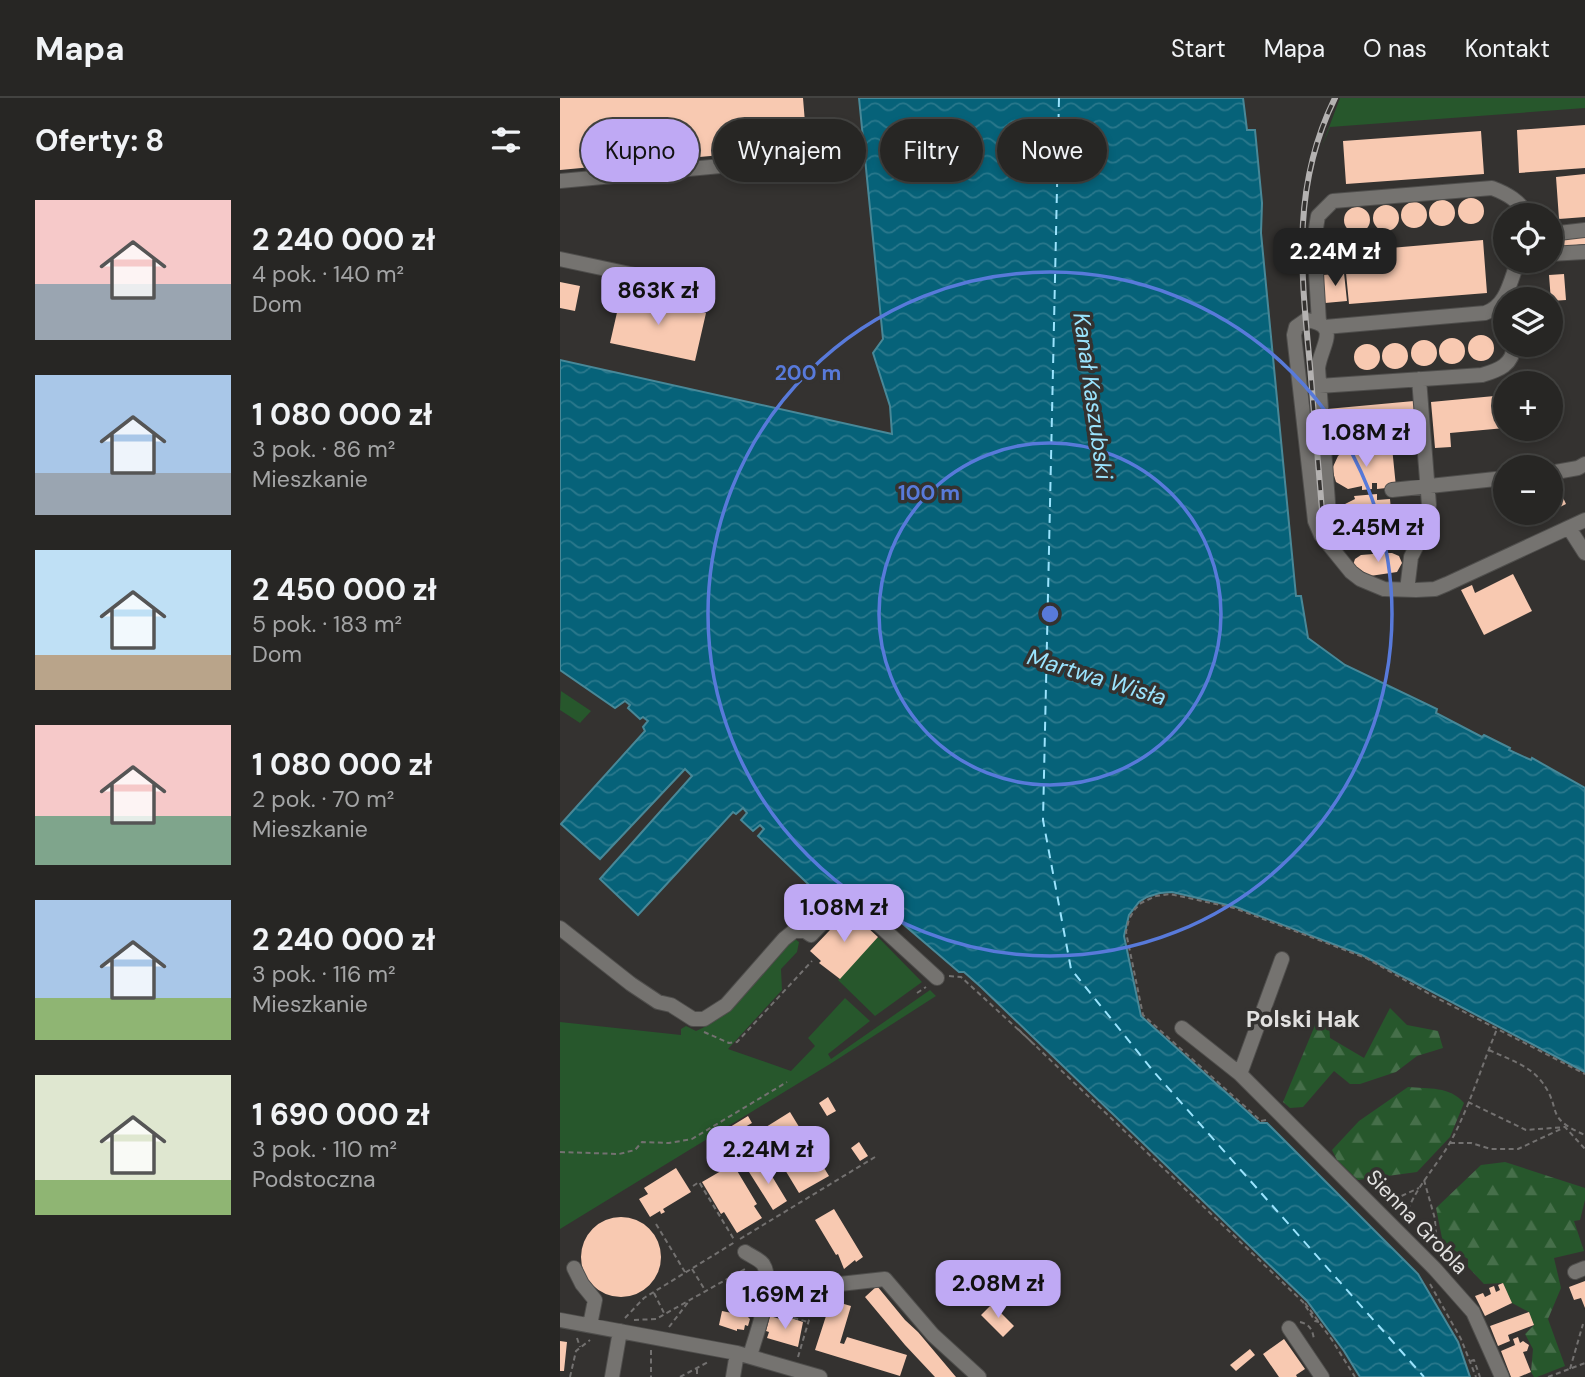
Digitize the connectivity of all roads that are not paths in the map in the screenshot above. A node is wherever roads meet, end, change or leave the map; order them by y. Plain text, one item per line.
1 (713, 167) edge
2 (560, 181) edge
3 (1518, 203) edge
4 (1585, 230) edge
5 (1563, 233) edge
6 (1585, 252) edge
7 (1563, 253) edge
8 (560, 259) edge
9 (695, 288) dead end
10 (1493, 314) edge
11 (1322, 325) junction
12 (1511, 357) edge
13 (1419, 379) junction
14 (1319, 386) junction
15 (1585, 464) edge
16 (1563, 471) edge
17 (1493, 479) edge
18 (1427, 487) junction
19 (1392, 490) dead end
20 (1585, 520) edge
21 (1569, 528) junction
22 (1334, 549) junction
23 (1585, 552) edge
24 (1407, 590) junction
25 (560, 928) edge
26 (1282, 959) dead end
27 (932, 982) road end
28 (1182, 1028) dead end
29 (1240, 1074) junction
30 (740, 1247) road end
31 (573, 1268) dead end
32 (767, 1292) junction
33 (560, 1320) edge
34 (621, 1322) junction
35 (1289, 1328) dead end
36 (588, 1329) junction
37 (744, 1355) junction
38 (612, 1377) edge
39 (733, 1377) edge
40 (820, 1377) edge
41 (979, 1377) edge
42 (1322, 1377) edge
43 (1502, 1377) edge

1 - 2 street
3 - 11 street
4 - 5 street
6 - 7 street
8 - 9 street
10 - 11 street
11 - 14 street
11 - 22 street
12 - 13 street
13 - 14 street
13 - 18 street
14 - 22 street
15 - 16 street
17 - 18 street
18 - 19 street
18 - 24 street
20 - 21 street
21 - 23 street
21 - 24 street
22 - 24 street
25 - 27 street
26 - 29 street
28 - 29 street, Sienna Grobla
29 - 43 street, Sienna Grobla
30 - 32 street
31 - 36 street
32 - 37 street
32 - 41 street
33 - 36 street
34 - 36 street
34 - 37 street
34 - 38 street
35 - 42 street
37 - 39 street
37 - 40 street

